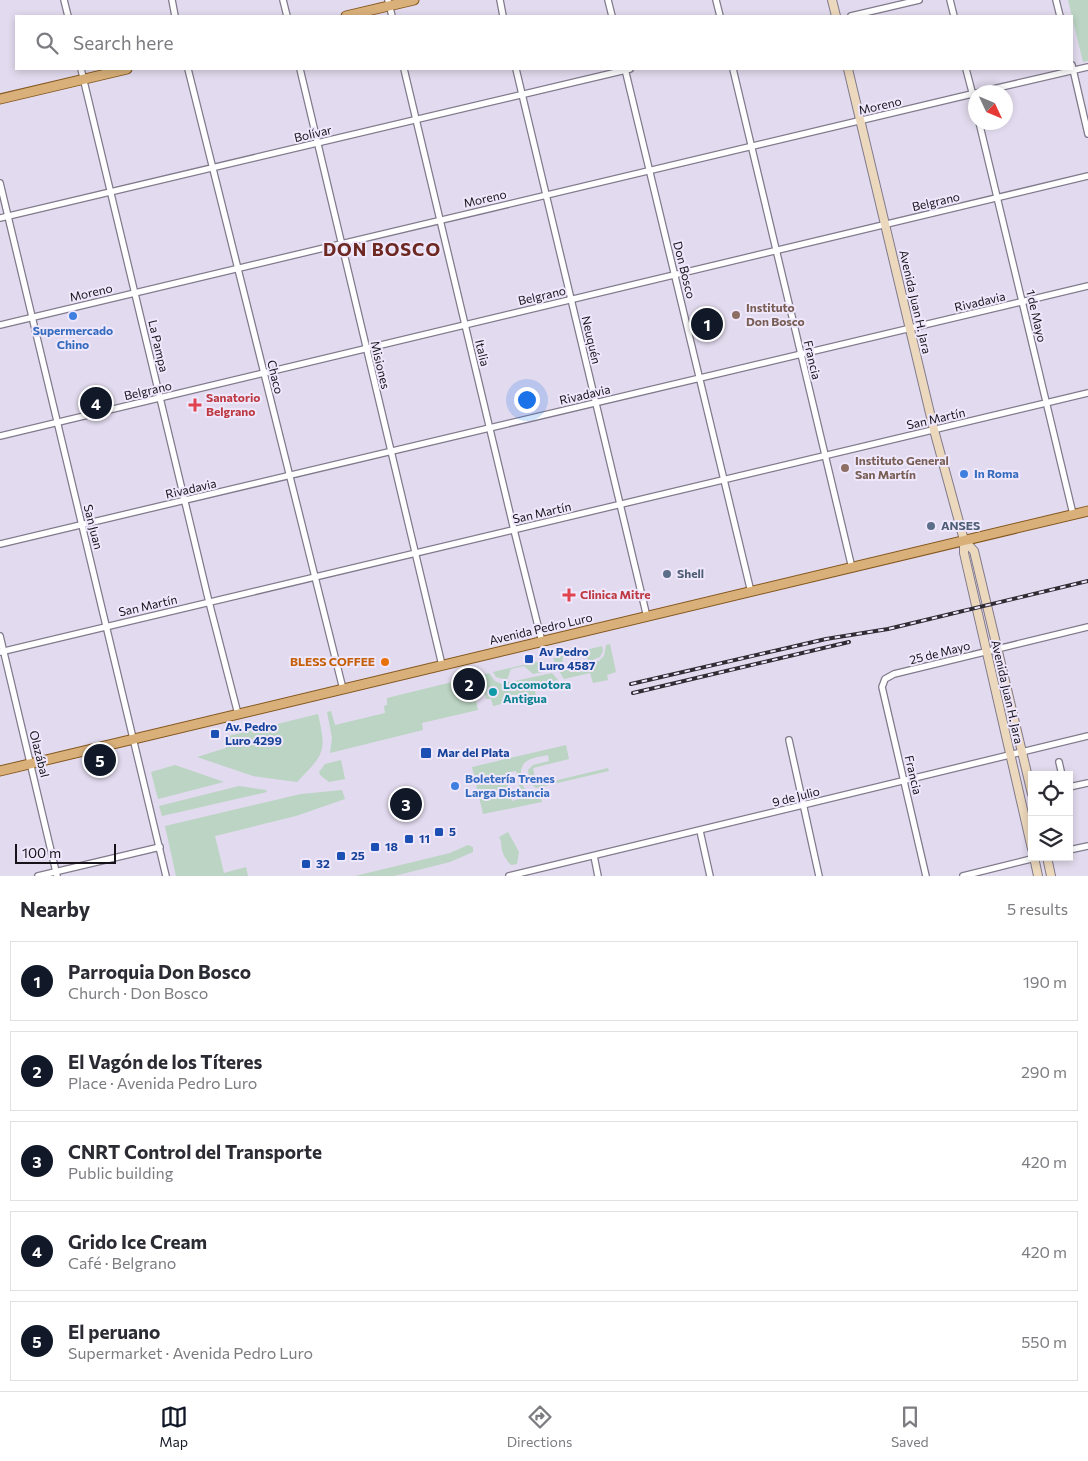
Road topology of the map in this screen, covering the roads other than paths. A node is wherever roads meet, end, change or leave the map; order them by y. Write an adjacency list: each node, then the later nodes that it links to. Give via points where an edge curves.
1 (64, 0): 13 (street)
2 (172, 0): 14 (street)
3 (283, 0): 15 (street)
4 (414, 0): 12 (main road)
5 (500, 0): 18 (street)
6 (608, 0): 19 (street)
7 (716, 0): 20 (street)
8 (832, 0): 21 (main road)
9 (919, 0): 22 (street)
10 (950, 0): 23 (street)
11 (1056, 0): 24 (street)
12 (388, 3): 16 (main road); 17 (street)
13 (68, 15)
14 (176, 15)
15 (287, 15)
16 (349, 15)
17 (392, 15)
18 (504, 15)
19 (612, 15)
20 (720, 15)
21 (836, 15)
22 (855, 15)
23 (954, 15)
24 (1060, 15)
25 (1088, 67): 26 (street)
26 (1073, 68)
27 (81, 70): 40 (street, La Pampa)
28 (122, 70): 40 (main road)
29 (188, 70): 52 (street, Chaco)
30 (300, 70): 50 (street, Misiones)
31 (404, 70): 46 (street, Italia)
32 (516, 70): 43 (street, Neuquén)
33 (623, 70): 43 (street, Bolívar)
34 (627, 70): 53 (street, Don Bosco)
35 (733, 70): 51 (street, Francia)
36 (848, 70): 47 (main road, Avenida Juan H. Jara)
37 (966, 70): 41 (street)
38 (1064, 70): 42 (street)
39 (1072, 70): 49 (street)
40 (84, 79): 45 (main road); 56 (street, La Pampa)
41 (971, 85)
42 (1007, 85)
43 (522, 94): 46 (street, Bolívar); 57 (street, Neuquén)
44 (968, 95): 47 (street, Moreno)
45 (0, 99)
46 (416, 120): 50 (street, Bolívar); 61 (street, Italia)
47 (860, 121): 51 (street, Moreno); 62 (main road, Avenida Juan H. Jara)
48 (981, 130): 58 (street, 1 de Mayo)
49 (1088, 134)
50 (317, 143): 52 (street, Bolívar); 63 (street, Misiones)
51 (751, 147): 53 (street, Moreno); 64 (street, Francia)
52 (213, 168): 56 (street, Bolívar); 65 (street, Chaco)
53 (650, 171): 57 (street, Moreno); 66 (street, Don Bosco)
54 (1088, 176): 58 (street, Belgrano)
55 (0, 183): 59 (street, San Juan)
56 (111, 192): 59 (street, Bolívar); 68 (street, La Pampa)
57 (546, 195): 61 (street, Moreno); 69 (street, Neuquén)
58 (997, 197): 62 (street, Belgrano); 70 (street, 1 de Mayo)
59 (8, 216): 60 (street, Bolívar); 71 (street, San Juan)
60 (0, 218)
61 (440, 220): 63 (street, Moreno); 73 (street, Italia)
62 (885, 224): 64 (street, Belgrano); 74 (main road, Avenida Juan H. Jara)
63 (341, 244): 65 (street, Moreno); 75 (street, Misiones)
64 (776, 250): 66 (street, Belgrano); 76 (street, Francia)
65 (238, 269): 68 (street, Moreno); 77 (street, Chaco)
66 (675, 275): 69 (street, Belgrano); 78 (street, Don Bosco)
67 (1088, 286): 70 (street, Rivadavia)
68 (136, 293): 71 (street, Moreno); 80 (street, La Pampa)
69 (571, 300): 73 (street, Belgrano); 81 (street, Neuquén)
70 (1022, 302): 74 (street, Rivadavia); 82 (street, 1 de Mayo)
71 (32, 317): 72 (street, Moreno); 83 (street, San Juan)
72 (0, 325)
73 (465, 325): 75 (street, Belgrano); 84 (street, Italia)
74 (910, 328): 76 (street, Rivadavia); 85 (main road, Avenida Juan H. Jara)
75 (366, 349): 77 (street, Belgrano); 87 (street, Misiones)
76 (801, 354): 78 (street, Rivadavia); 88 (street, Francia)
77 (264, 373): 80 (street, Belgrano); 89 (street, Chaco)
78 (700, 378): 81 (street, Rivadavia); 90 (street, Don Bosco)
79 (1088, 393): 82 (street, San Martín)
80 (160, 398): 83 (street, Belgrano); 91 (street, La Pampa)
81 (596, 402): 84 (street, Rivadavia); 92 (street, Neuquén)
82 (1046, 403): 85 (street, San Martín); 94 (street, 1 de Mayo)
83 (58, 423): 86 (street, Belgrano); 95 (street, San Juan)
84 (490, 428): 87 (street, Rivadavia); 96 (street, Italia)
85 (934, 430): 88 (street, San Martín); 97 (main road, Avenida Juan H. Jara)
86 (0, 436)
87 (391, 451): 89 (street, Rivadavia); 99 (street, Misiones)
88 (825, 456): 90 (street, San Martín); 100 (street, Francia)
89 (289, 475): 91 (street, Rivadavia); 101 (street, Chaco)
90 (724, 480): 92 (street, San Martín); 102 (street, Don Bosco)
91 (185, 501): 95 (street, Rivadavia); 103 (street, La Pampa)
92 (620, 504): 96 (street, San Martín); 104 (street, Neuquén)
93 (1088, 510): 94 (main road, Avenida Pedro Luro)
94 (1073, 514): 97 (main road, Avenida Pedro Luro)
95 (82, 525): 98 (street, Rivadavia); 105 (street, San Juan)
96 (514, 530): 99 (street, San Martín); 108 (street, Italia)
97 (964, 540): 100 (main road, Avenida Pedro Luro); 109 (main road, Avenida Juan H. Jara, via 974,551); 111 (main road, Avenida Juan H. Jara, via 964,553)
98 (0, 544)
99 (415, 553): 101 (street, San Martín); 112 (street, Misiones)
100 (852, 568): 102 (main road, Avenida Pedro Luro)
101 (315, 577): 103 (street, San Martín); 114 (street, Chaco)
102 (751, 592): 104 (main road, Avenida Pedro Luro)
103 (209, 602): 105 (street, San Martín); 115 (street, La Pampa)
104 (647, 616): 108 (main road, Avenida Pedro Luro)
105 (107, 626): 110 (street, San Martín); 117 (street, San Juan)
106 (1088, 627): 109 (street, 25 de Mayo)
107 (0, 636): 110 (street, Olazábal)
108 (542, 642): 112 (main road, Avenida Pedro Luro)
109 (997, 649): 111 (street, 25 de Mayo); 119 (main road, Avenida Juan H. Jara)
110 (2, 651): 122 (street, Olazábal)
111 (986, 652): 113 (street, 25 de Mayo, via 894,674); 120 (main road, Avenida Juan H. Jara)
112 (442, 665): 114 (main road, Avenida Pedro Luro)
113 (885, 679): 126 (street, Francia, via 882,687)
114 (343, 689): 115 (main road, Avenida Pedro Luro)
115 (238, 714): 117 (main road, Avenida Pedro Luro)
116 (1088, 736): 119 (street, 9 de Julio)
117 (134, 739): 122 (main road, Avenida Pedro Luro); 133 (street, San Juan)
118 (789, 740): 129 (street)
119 (1022, 752): 120 (street, 9 de Julio); 125 (main road, Avenida Juan H. Jara)
120 (1010, 755): 126 (street, 9 de Julio); 131 (main road, Avenida Juan H. Jara)
121 (1058, 762): 124 (street)
122 (31, 763): 123 (main road, Avenida Pedro Luro); 139 (street, Olazábal)
123 (0, 771)
124 (1061, 771)
125 (1028, 777)
126 (904, 781): 129 (street, 9 de Julio); 146 (street, Francia)
127 (1088, 783): 128 (street)
128 (1073, 787)
129 (804, 806): 130 (street, 9 de Julio); 145 (street)
130 (700, 830): 135 (street, 9 de Julio); 144 (street)
131 (1028, 832)
132 (1088, 846): 134 (street)
133 (160, 847): 139 (street); 141 (street, San Juan)
134 (1073, 849)
135 (594, 856): 142 (street, 9 de Julio); 143 (street)
136 (1028, 860): 147 (street)
137 (1036, 861): 148 (main road)
138 (1048, 861): 149 (main road)
139 (56, 874): 140 (street)
140 (38, 876)
141 (166, 876)
142 (509, 876)
143 (598, 876)
144 (710, 876)
145 (819, 876)
146 (926, 876)
147 (963, 876)
148 (1038, 876)
149 (1051, 876)

